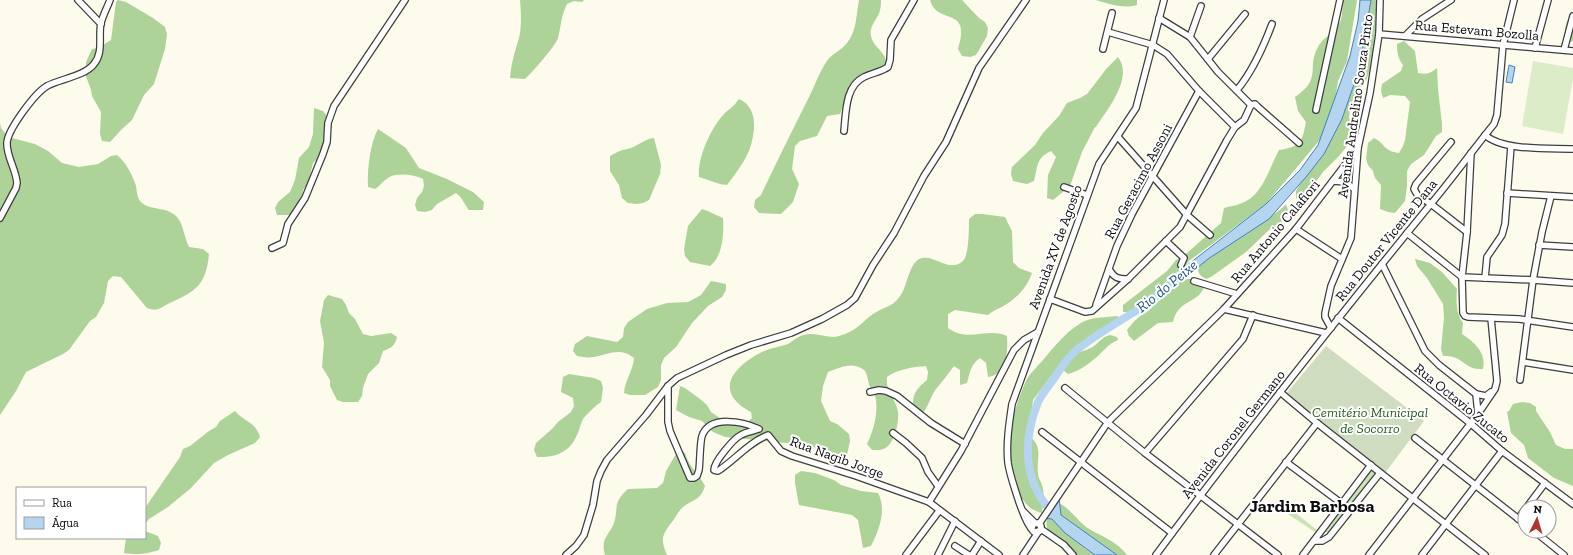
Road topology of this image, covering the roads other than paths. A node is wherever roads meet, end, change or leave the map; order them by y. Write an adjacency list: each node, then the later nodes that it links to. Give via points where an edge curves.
1 (78, 0): 17 (street)
2 (110, 0): 17 (street)
3 (405, 0): 64 (street, via 334,106 328,123 324,154 305,198 288,224 283,242)
4 (914, 0): 35 (street, via 891,40 888,68 864,77 850,92)
5 (1026, 0): 90 (street, via 982,63 946,142 855,298 837,312 791,333 726,355 677,378)
6 (1164, 0): 16 (street, Avenida XV de Agosto)
7 (1340, 0): 33 (street)
8 (1380, 0): 20 (street, Avenida Andrelino Souza Pinto)
9 (1451, 0): 22 (street, via 1422,18)
10 (1514, 0): 24 (street, Rua Doutor Vicente Dana)
11 (1548, 0): 25 (street)
12 (1201, 6): 21 (street)
13 (1112, 13): 19 (street)
14 (1245, 14): 29 (street)
15 (1573, 16): 27 (street)
16 (1159, 18): 21 (street); 23 (street, Avenida XV de Agosto)
17 (101, 24): 56 (street, via 99,55 94,64 87,70 42,90 9,134 8,150 17,183)
18 (1272, 24): 30 (street, via 1256,61)
19 (1108, 32): 23 (street); 26 (street)
20 (1379, 34): 22 (street, Rua Estevam Bozolla); 41 (street, Avenida Andrelino Souza Pinto)
21 (1190, 36): 29 (street)
22 (1405, 36): 24 (street, Rua Estevam Bozolla)
23 (1153, 45): 31 (street, via 1167,54); 37 (street, Avenida XV de Agosto, via 1136,108)
24 (1503, 45): 25 (street, Rua Estevam Bozolla); 36 (street, Rua Doutor Vicente Dana, via 1497,115 1494,124)
25 (1535, 48): 27 (street, Rua Estevam Bozolla)
26 (1103, 49)
27 (1564, 50): 28 (street, Rua Estevam Bozolla)
28 (1573, 51)
29 (1208, 59): 30 (street)
30 (1237, 90): 32 (street)
31 (1200, 91): 34 (street); 46 (street, Rua Geracimo Assoni)
32 (1251, 105): 34 (street, via 1244,120); 39 (street, via 1255,104)
33 (1316, 110)
34 (1235, 127): 55 (street)
35 (844, 131)
36 (1485, 135): 40 (street, via 1494,141); 43 (street, Rua Doutor Vicente Dana)
37 (1118, 137): 46 (street); 51 (street, Avenida XV de Agosto, via 1099,164)
38 (1451, 142): 54 (street, via 1414,187 1418,196)
39 (1299, 143)
40 (1511, 146): 42 (street); 50 (street)
41 (1358, 148): 47 (street, Rua Antonio Calafiori); 49 (street, Avenida Andrelino Souza Pinto)
42 (1573, 149)
43 (1471, 153): 44 (street, Rua Doutor Vicente Dana); 45 (street)
44 (1459, 167): 45 (street); 54 (street, Rua Doutor Vicente Dana)
45 (1469, 172): 58 (street)
46 (1153, 177): 55 (street); 68 (street, Rua Geracimo Assoni, via 1117,246)
47 (1333, 181): 49 (street, via 1346,182); 57 (street, Rua Antonio Calafiori)
48 (1064, 187): 51 (street)
49 (1354, 189): 65 (street, Avenida Andrelino Souza Pinto, via 1351,238)
50 (1507, 193): 52 (street); 70 (street, via 1505,224 1502,234 1487,257)
51 (1087, 195): 76 (street, Avenida XV de Agosto)
52 (1551, 196): 53 (street); 62 (street)
53 (1573, 197)
54 (1431, 204): 58 (street); 59 (street, Rua Doutor Vicente Dana)
55 (1187, 215): 60 (street); 61 (street, via 1180,227)
56 (0, 218)
57 (1296, 229): 65 (street); 75 (street, Rua Antonio Calafiori)
58 (1467, 232): 69 (street)
59 (1407, 233): 66 (street, Rua Doutor Vicente Dana); 69 (street)
60 (1210, 235)
61 (1166, 241): 67 (street, via 1184,258); 71 (street)
62 (1539, 245): 63 (street); 73 (street)
63 (1573, 247)
64 (272, 248)
65 (1342, 259): 84 (street, Avenida Andrelino Souza Pinto, via 1331,286 1325,313)
66 (1382, 264): 80 (street, Rua Doutor Vicente Dana); 95 (street, via 1425,351)
67 (1181, 265)
68 (1110, 269): 71 (street, via 1116,278); 77 (street, Rua Geracimo Assoni)
69 (1462, 278): 70 (street); 81 (street, via 1462,310 1465,316)
70 (1485, 278): 73 (street)
71 (1128, 279): 77 (street)
72 (1194, 280): 75 (street)
73 (1533, 280): 74 (street); 82 (street)
74 (1573, 283)
75 (1237, 294): 78 (street, Rua Antonio Calafiori)
76 (1050, 299): 77 (street, via 1085,312); 85 (street, Avenida XV de Agosto)
77 (1096, 307)
78 (1224, 309): 79 (street); 97 (street, Rua Antonio Calafiori)
79 (1253, 315): 86 (street); 107 (street, via 1243,339)
80 (1338, 318): 84 (street, Rua Doutor Vicente Dana); 99 (street, Rua Octavio Zucato)
81 (1491, 318): 82 (street); 92 (street, via 1497,374)
82 (1528, 320): 83 (street); 87 (street)
83 (1573, 327)
84 (1331, 328): 86 (street, Avenida Coronel Germano)
85 (1038, 332): 105 (street, via 1014,350); 123 (street, Avenida XV de Agosto, via 1012,404 1009,428 1008,464)
86 (1326, 334): 94 (street, Avenida Coronel Germano)
87 (1523, 362): 88 (street); 89 (street)
88 (1573, 370)
89 (1520, 380)
90 (668, 386): 100 (street, via 670,431 690,478 697,476 699,470 702,436 714,424 720,421); 137 (street, via 607,460 599,476 584,536)
91 (1065, 388): 97 (street)
92 (1494, 389): 95 (street, via 1486,396); 96 (street)
93 (870, 392): 105 (street, via 886,391 897,396 931,423)
94 (1280, 392): 98 (street); 116 (street, Avenida Coronel Germano)
95 (1476, 394): 96 (street)
96 (1478, 414): 99 (street)
97 (1108, 422): 107 (street); 109 (street, Rua Antonio Calafiori)
98 (1317, 423): 110 (street); 111 (street)
99 (1470, 423): 106 (street, Rua Octavio Zucato); 108 (street)
100 (759, 429): 103 (street, Rua Nagib Jorge); 103 (street, via 738,437 714,470 718,471 754,442)
101 (1042, 432): 109 (street)
102 (893, 433): 114 (street, via 922,458)
103 (768, 435): 119 (street, Rua Nagib Jorge, via 781,451 792,456)
104 (1415, 438): 108 (street)
105 (965, 444): 114 (street)
106 (1502, 451): 113 (street, Rua Octavio Zucato); 115 (street)
107 (1145, 453): 116 (street)
108 (1443, 460): 115 (street); 117 (street)
109 (1080, 462): 128 (street, Rua Antonio Calafiori); 130 (street)
110 (1286, 462): 120 (street); 126 (street)
111 (1371, 466): 112 (street); 120 (street)
112 (1380, 473): 117 (street); 131 (street, via 1329,538 1322,541)
113 (1545, 483): 118 (street); 121 (street, Rua Octavio Zucato)
114 (938, 486): 119 (street)
115 (1476, 486): 124 (street); 127 (street)
116 (1200, 495): 126 (street); 130 (street, Avenida Coronel Germano)
117 (1414, 498): 127 (street); 148 (street)
118 (1533, 499)
119 (929, 502): 122 (street)
120 (1341, 503): 131 (street)
121 (1573, 504)
122 (939, 511): 125 (street); 138 (street)
123 (1022, 511): 128 (street, Avenida XV de Agosto); 129 (street, Avenida XV de Agosto)
124 (1517, 518)
125 (955, 521): 133 (street); 136 (street)
126 (1238, 524): 145 (street); 146 (street)
127 (1446, 524): 149 (street); 150 (street)
128 (1038, 527): 129 (street, via 1034,532); 135 (street, Rua Antonio Calafiori); 143 (street, via 1064,545)
129 (1032, 529): 135 (street)
130 (1172, 533): 144 (street, Avenida Coronel Germano)
131 (1315, 539): 147 (street)
132 (1544, 539): 151 (street)
133 (981, 541): 140 (street); 141 (street)
134 (955, 546): 140 (street)
135 (1027, 548): 142 (street)
136 (939, 553): 139 (street)
137 (566, 555)
138 (906, 555)
139 (946, 555)
140 (970, 555)
141 (999, 555)
142 (1023, 555)
143 (1073, 555)
144 (1156, 555)
145 (1214, 555)
146 (1278, 555)
147 (1303, 555)
148 (1369, 555)
149 (1422, 555)
150 (1485, 555)
151 (1564, 555)

